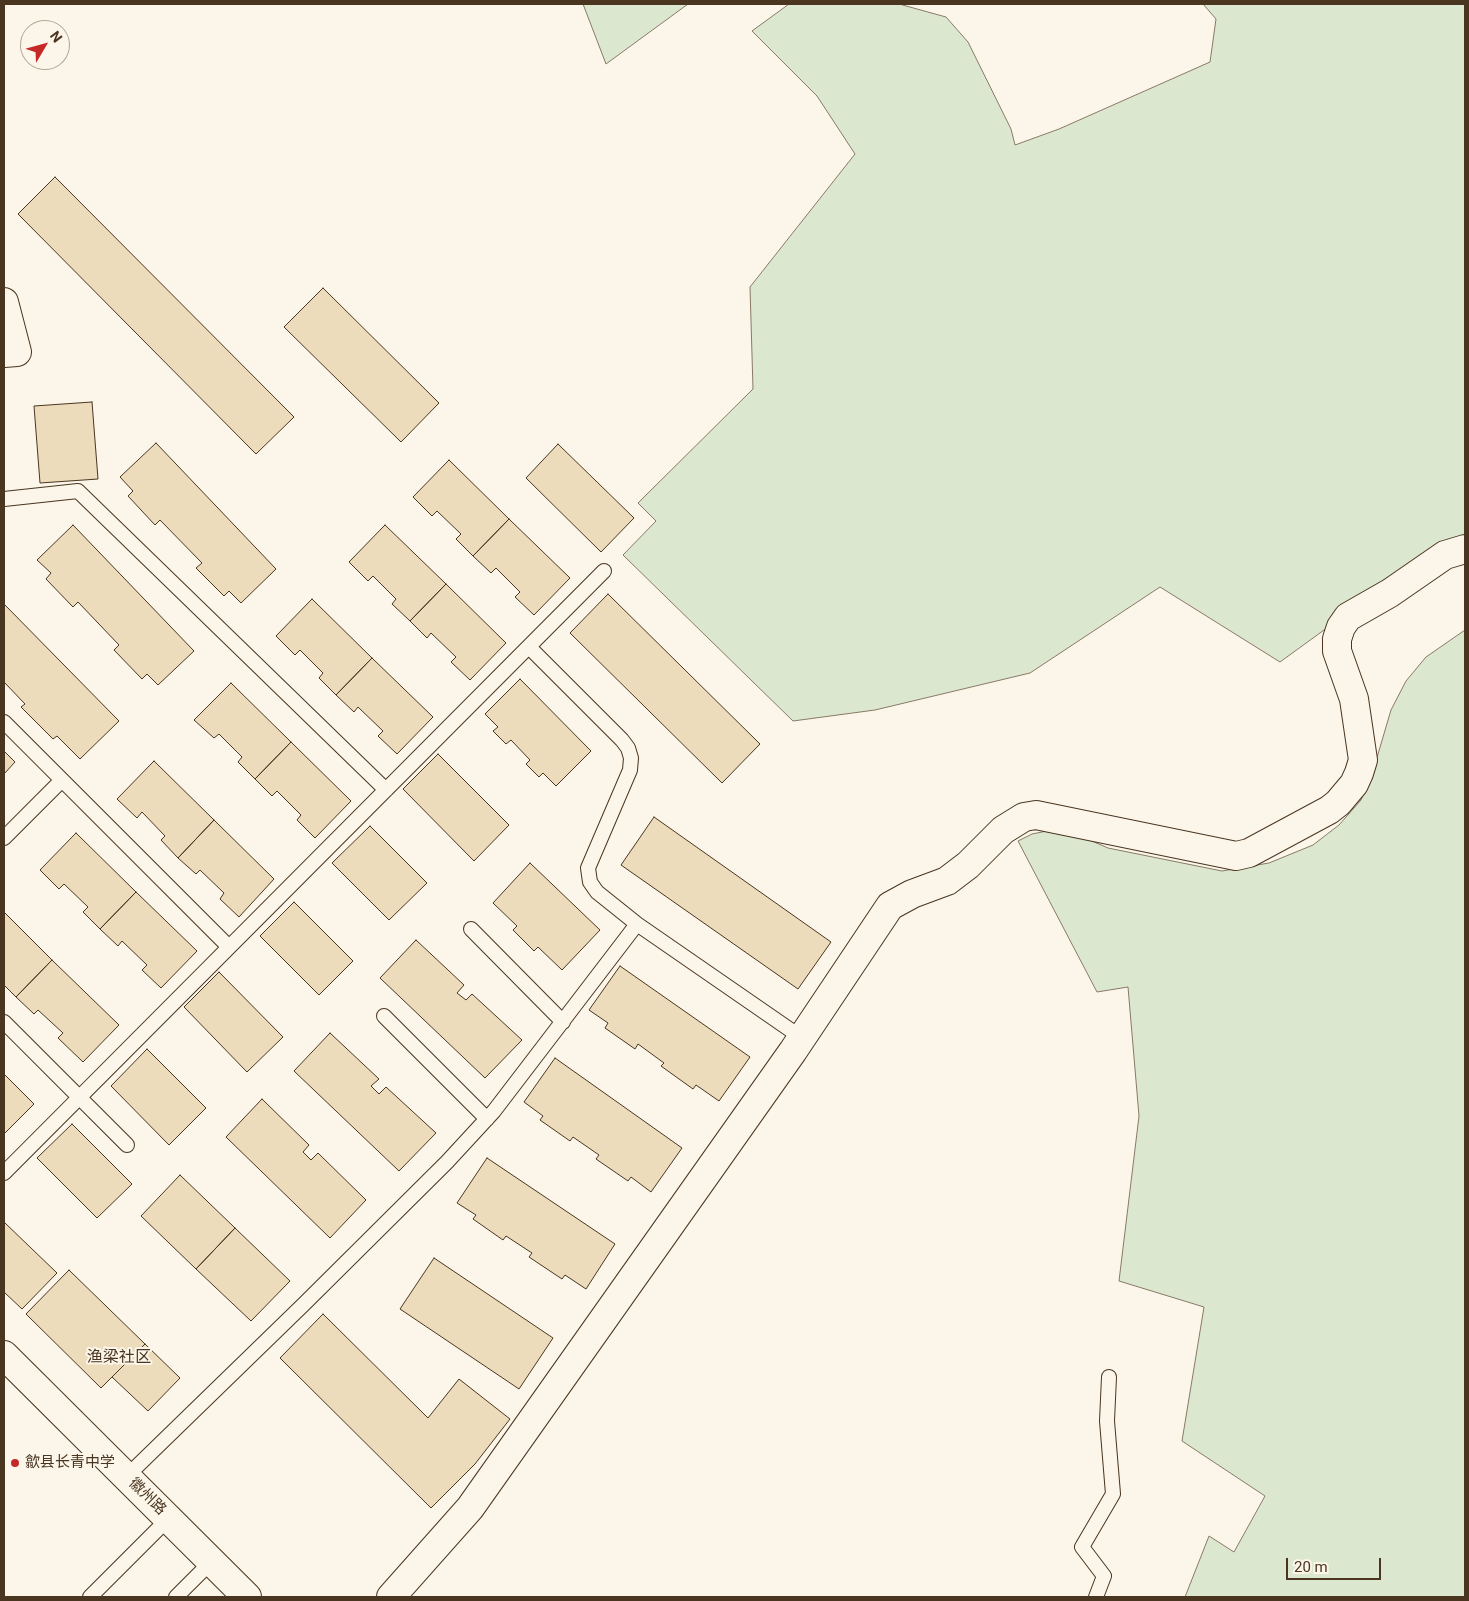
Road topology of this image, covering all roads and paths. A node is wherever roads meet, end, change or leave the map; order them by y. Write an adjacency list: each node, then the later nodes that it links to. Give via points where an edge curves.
1 (4, 302): 2 (street, via 16,352)
2 (4, 353)
3 (4, 499): 9 (lane, via 78,491)
4 (1465, 549): 17 (street, via 1445,555 1348,617 1341,627 1337,652 1354,699 1363,760 1354,784 1338,803 1249,853 1236,856 1036,815 1024,817 1003,830 968,865 947,880 890,906)
5 (604, 572): 6 (lane)
6 (529, 647): 9 (lane); 11 (lane, via 628,748 630,770 588,868 590,882 597,892)
7 (4, 722): 8 (lane)
8 (62, 780): 10 (lane); 13 (lane)
9 (386, 790): 13 (lane)
10 (4, 838)
11 (637, 924): 16 (lane); 17 (lane)
12 (471, 929): 16 (lane)
13 (229, 947): 18 (lane)
14 (384, 1016): 19 (lane)
15 (4, 1022): 18 (lane)
16 (563, 1022): 19 (lane)
17 (802, 1038): 30 (street, via 470,1508)
18 (79, 1098): 20 (lane); 21 (lane)
19 (487, 1119): 24 (lane, via 304,1305)
20 (127, 1145)
21 (4, 1174)
22 (4, 1355): 24 (street, 徽州路)
23 (1109, 1377): 31 (lane, via 1107,1421 1113,1494 1082,1547 1104,1576)
24 (127, 1476): 25 (street, 徽州路)
25 (170, 1518): 26 (street, 徽州路); 27 (lane)
26 (212, 1561): 28 (lane); 29 (street, 徽州路)
27 (90, 1597)
28 (176, 1597)
29 (248, 1597)
30 (391, 1597)
31 (1096, 1597)

